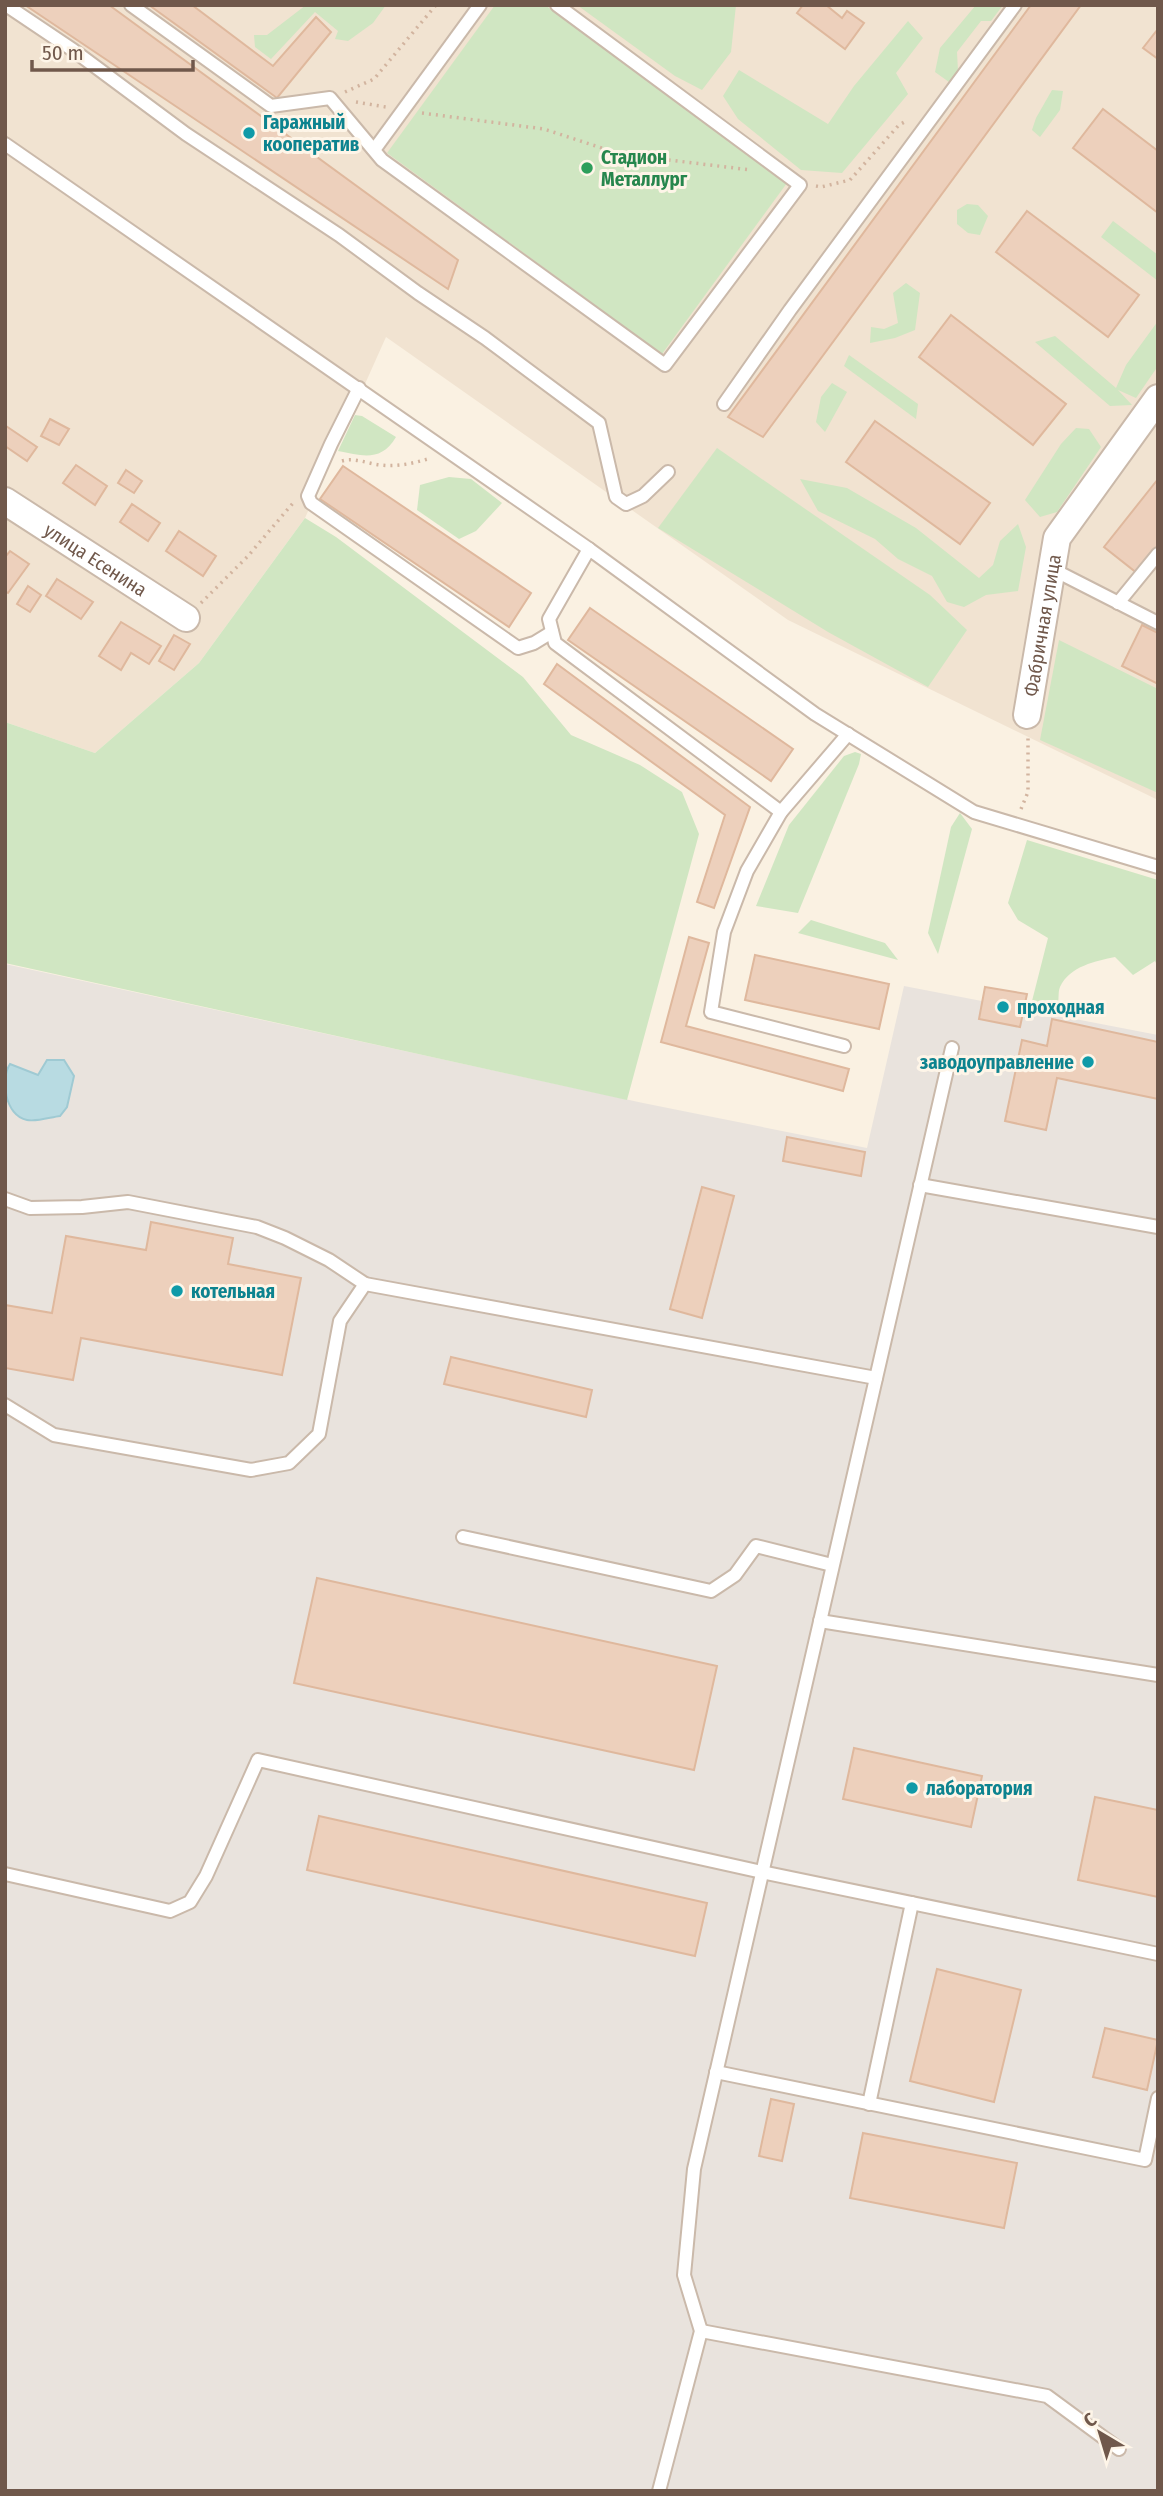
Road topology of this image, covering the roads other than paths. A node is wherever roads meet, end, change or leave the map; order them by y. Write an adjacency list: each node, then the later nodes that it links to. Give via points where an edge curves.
1 (6, 5): 11 (lane, via 186,134 339,234 599,423 616,497 626,504 643,496)
2 (131, 5): 7 (lane, via 271,106 330,98)
3 (480, 5): 7 (lane)
4 (557, 5): 7 (lane, via 800,185 665,365)
5 (1015, 5): 10 (lane)
6 (5, 144): 8 (lane)
7 (374, 150)
8 (359, 388): 13 (lane); 19 (lane, via 308,496 311,503 518,648)
9 (1158, 398): 15 (street, Фабричная улица, via 1057,538)
10 (724, 404)
11 (668, 472)
12 (5, 501): 17 (street, улица Есенина)
13 (589, 549): 19 (lane, via 549,619); 21 (lane)
14 (1158, 554): 16 (lane)
15 (1052, 569): 16 (lane); 20 (street, Фабричная улица)
16 (1118, 603): 18 (lane)
17 (186, 618)
18 (1158, 623)
19 (552, 632): 22 (lane, via 555,643)
20 (1027, 715)
21 (848, 734): 22 (lane); 23 (lane, via 974,812)
22 (782, 812): 24 (lane, via 747,872 724,932 711,1012)
23 (1158, 867)
24 (844, 1046)
25 (952, 1048): 26 (lane)
26 (920, 1185): 28 (lane); 30 (lane)
27 (5, 1199): 29 (lane, via 30,1208 128,1202 257,1227 329,1260)
28 (1158, 1227)
29 (365, 1284): 30 (lane); 31 (lane, via 340,1321 319,1434 289,1463 251,1470 54,1435)
30 (876, 1378): 33 (lane)
31 (5, 1405)
32 (463, 1537): 33 (lane, via 711,1591 736,1576 756,1546)
33 (832, 1565): 34 (lane)
34 (820, 1621): 35 (lane); 36 (lane)
35 (1158, 1675)
36 (762, 1872): 37 (lane, via 258,1760 190,1902 170,1911); 38 (lane); 40 (lane)
37 (5, 1874)
38 (912, 1903): 39 (lane); 42 (lane)
39 (1158, 1954)
40 (716, 2073): 42 (lane); 44 (lane, via 694,2169 684,2275)
41 (1158, 2098): 43 (lane)
42 (869, 2104): 43 (lane)
43 (1152, 2161)
44 (701, 2331): 45 (lane, via 1047,2396); 46 (lane)
45 (1119, 2449)
46 (659, 2491)

